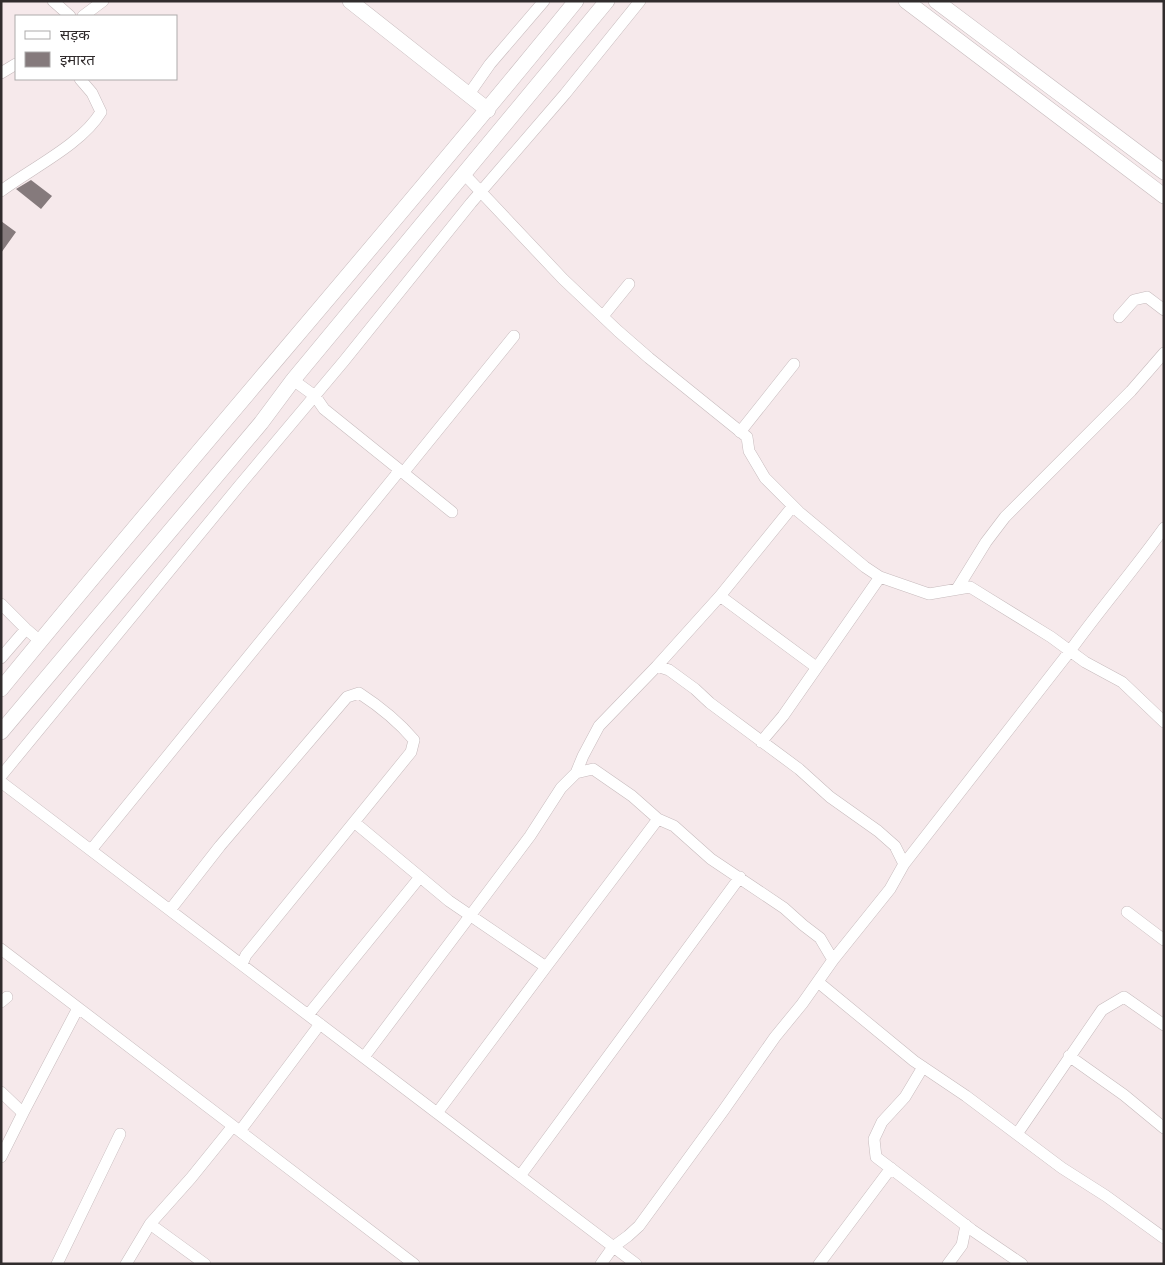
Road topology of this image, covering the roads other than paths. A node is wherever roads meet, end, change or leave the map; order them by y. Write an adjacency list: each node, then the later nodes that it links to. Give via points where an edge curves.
1 (53, 1): 10 (street)
2 (104, 1): 11 (street)
3 (350, 1): 15 (street)
4 (544, 1): 15 (street)
5 (576, 1): 16 (street)
6 (607, 1): 19 (street)
7 (640, 1): 21 (street)
8 (906, 1): 22 (street)
9 (936, 1): 18 (street)
10 (69, 15)
11 (84, 15)
12 (15, 65): 13 (street)
13 (1, 73)
14 (81, 80): 20 (street, via 92,93 101,112 95,122)
15 (469, 94): 16 (street)
16 (488, 110): 17 (street)
17 (446, 159): 19 (street); 42 (street)
18 (1162, 168)
19 (464, 174): 21 (street); 30 (street)
20 (1, 191)
21 (481, 191): 25 (street, via 516,231); 31 (street)
22 (1164, 196)
23 (629, 284): 25 (street)
24 (1164, 310): 26 (street, via 1147,297 1134,300)
25 (603, 316): 32 (street)
26 (1120, 317)
27 (514, 336): 33 (street)
28 (1164, 353): 38 (street, via 1006,517)
29 (794, 364): 32 (street)
30 (293, 380): 31 (street); 49 (street)
31 (315, 396): 33 (street, via 324,409); 52 (street)
32 (740, 432): 34 (street, via 747,437 749,451 760,472)
33 (402, 471): 35 (street); 56 (street)
34 (793, 506): 37 (street, via 850,556); 39 (street)
35 (452, 512)
36 (1164, 528): 43 (street)
37 (880, 577): 38 (street, via 929,594); 46 (street)
38 (957, 588): 43 (street, via 970,587)
39 (720, 596): 45 (street); 46 (street)
40 (1, 604): 41 (street)
41 (26, 629): 42 (street); 44 (street)
42 (40, 641): 47 (street)
43 (1070, 651): 48 (street, via 1122,682); 57 (street)
44 (1, 658)
45 (657, 666): 50 (street, via 669,670); 51 (street, via 599,726)
46 (816, 667): 50 (street)
47 (1, 689)
48 (1164, 722)
49 (1, 732)
50 (761, 742): 57 (street, via 878,831 895,846)
51 (576, 773): 54 (street, via 593,769); 62 (street, via 561,788 530,836)
52 (1, 776)
53 (1, 782): 56 (street)
54 (658, 819): 59 (street, via 674,826 711,859); 67 (street)
55 (354, 822): 58 (street); 60 (street, via 411,752 414,740 377,705 359,693 347,697 337,708); 66 (street)
56 (91, 850): 60 (street)
57 (904, 864): 65 (street, via 890,888)
58 (420, 877): 62 (street); 70 (street)
59 (740, 877): 65 (street, via 820,938); 85 (street)
60 (170, 910): 66 (street)
61 (1127, 912): 63 (street)
62 (470, 914): 67 (street); 74 (street)
63 (1164, 940)
64 (1, 949): 69 (street)
65 (833, 960): 68 (street)
66 (242, 964): 70 (street)
67 (546, 967): 78 (street)
68 (818, 982): 75 (street); 89 (street, via 639,1226)
69 (78, 1008): 77 (street); 79 (street)
70 (308, 1014): 71 (street)
71 (320, 1024): 74 (street); 79 (street)
72 (1164, 1025): 73 (street, via 1124,998 1102,1010)
73 (1069, 1056): 80 (street); 82 (street)
74 (364, 1057): 78 (street)
75 (924, 1067): 82 (street); 84 (street, via 905,1097 882,1122 874,1139 876,1156)
76 (1, 1092): 77 (street)
77 (23, 1113): 83 (street)
78 (437, 1113): 85 (street)
79 (236, 1128): 86 (street); 93 (street)
80 (1164, 1128)
81 (120, 1134): 90 (street)
82 (1016, 1134): 88 (street)
83 (1, 1157)
84 (891, 1168): 87 (street); 96 (street)
85 (520, 1176): 89 (street)
86 (150, 1224): 91 (street); 92 (street)
87 (966, 1225): 97 (street, via 962,1245); 98 (street)
88 (1164, 1238)
89 (613, 1247): 94 (street); 95 (street)
90 (57, 1264)
91 (126, 1264)
92 (205, 1264)
93 (414, 1264)
94 (601, 1264)
95 (636, 1264)
96 (819, 1264)
97 (948, 1264)
98 (1022, 1264)

